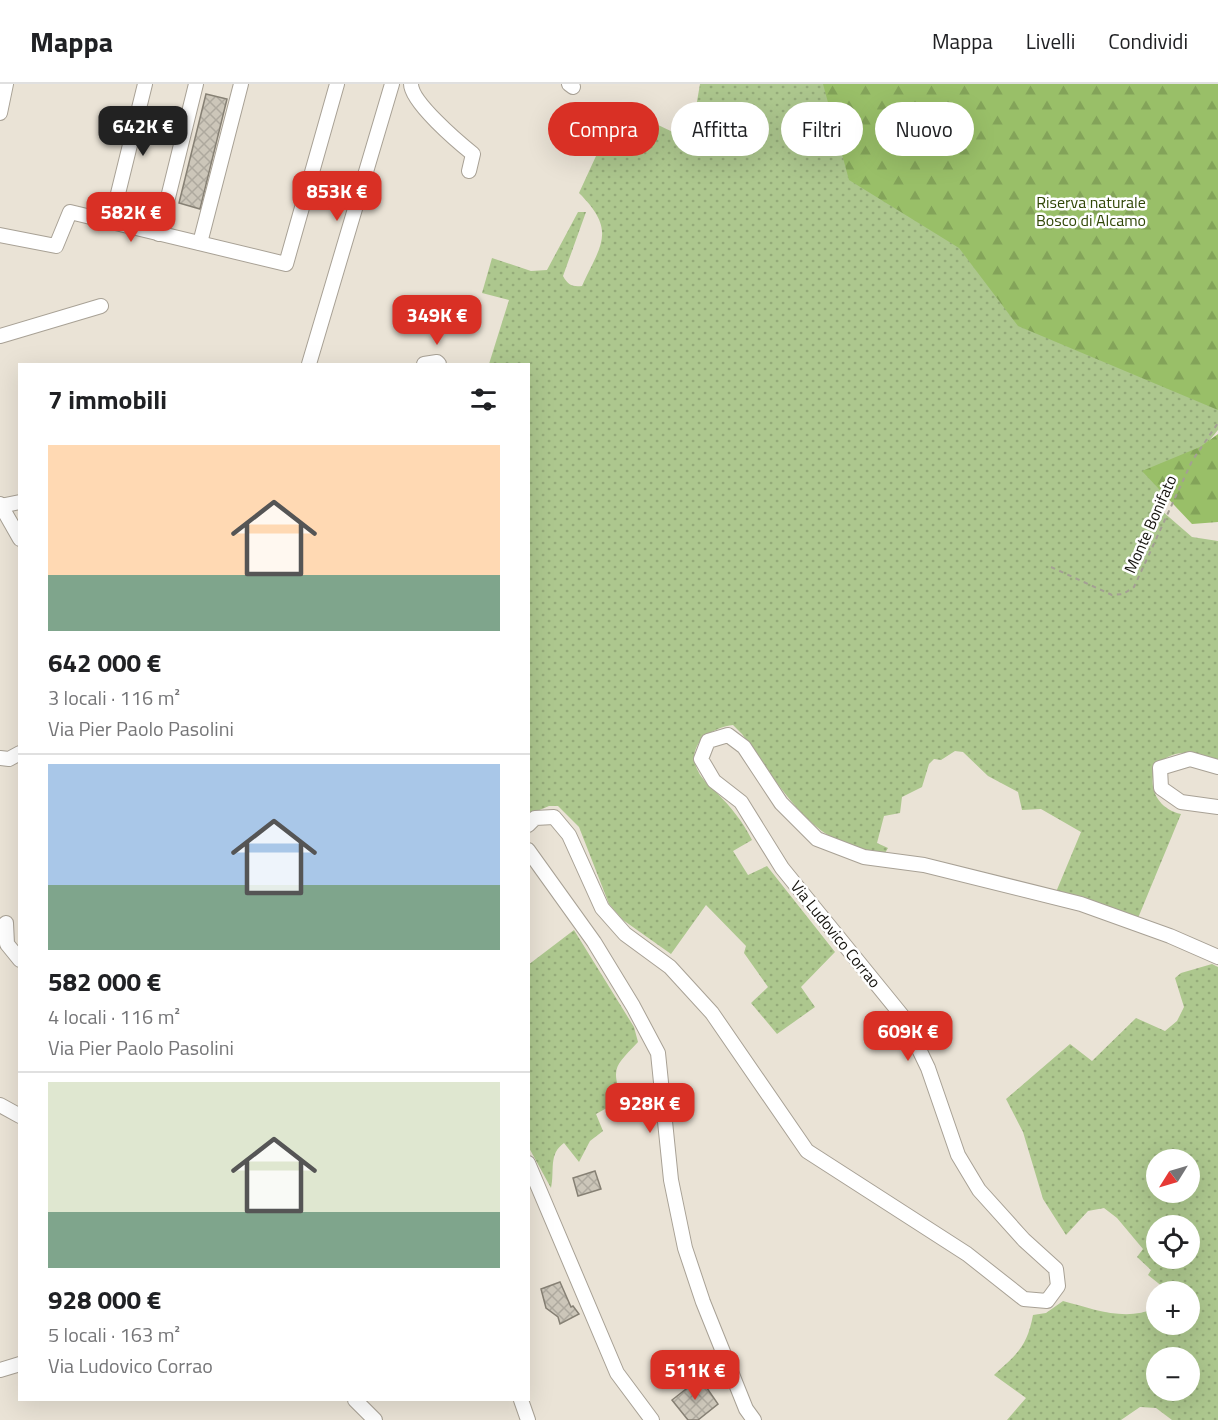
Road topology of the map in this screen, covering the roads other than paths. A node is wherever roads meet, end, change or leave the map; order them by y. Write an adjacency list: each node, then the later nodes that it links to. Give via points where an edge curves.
1 (6, 84): 8 (street)
2 (145, 84): 10 (street)
3 (196, 84): 11 (street)
4 (241, 84): 13 (street)
5 (337, 84): 13 (street, via 286,264)
6 (392, 84): 16 (street)
7 (411, 84): 9 (street, via 432,116 473,154)
8 (0, 113)
9 (469, 171)
10 (111, 222): 11 (street); 12 (street, via 70,212 56,246)
11 (159, 234): 13 (street)
12 (0, 235)
13 (200, 243)
14 (101, 306): 15 (street)
15 (0, 336)
16 (309, 363)
17 (18, 502): 18 (street)
18 (1, 505): 19 (street)
19 (18, 535)
20 (18, 754): 21 (street)
21 (0, 758)
22 (1218, 767): 23 (street, via 1190,759 1160,768 1161,788 1181,802)
23 (1218, 807)
24 (530, 823): 27 (street, Via Ludovico Corrao, via 535,818 554,817 569,835 602,908 625,934 670,966 712,1013 807,1151 968,1254 1024,1299 1047,1300 1058,1286 1056,1269 979,1190 958,1155 928,1068 904,1018 782,868 741,802 714,781 701,759 708,741 728,735 744,747 781,803 818,839 864,856 924,865 1081,904)
25 (530, 853): 39 (street, via 594,942 658,1053 671,1180 685,1248 703,1302)
26 (9, 921): 28 (street, via 7,944)
27 (1218, 957)
28 (18, 958)
29 (0, 1105): 30 (street)
30 (18, 1115)
31 (530, 1168): 38 (street, via 617,1372)
32 (18, 1365): 33 (street)
33 (0, 1370)
34 (356, 1401): 36 (street)
35 (521, 1401): 37 (street)
36 (375, 1420)
37 (528, 1420)
38 (652, 1420)
39 (754, 1420)

